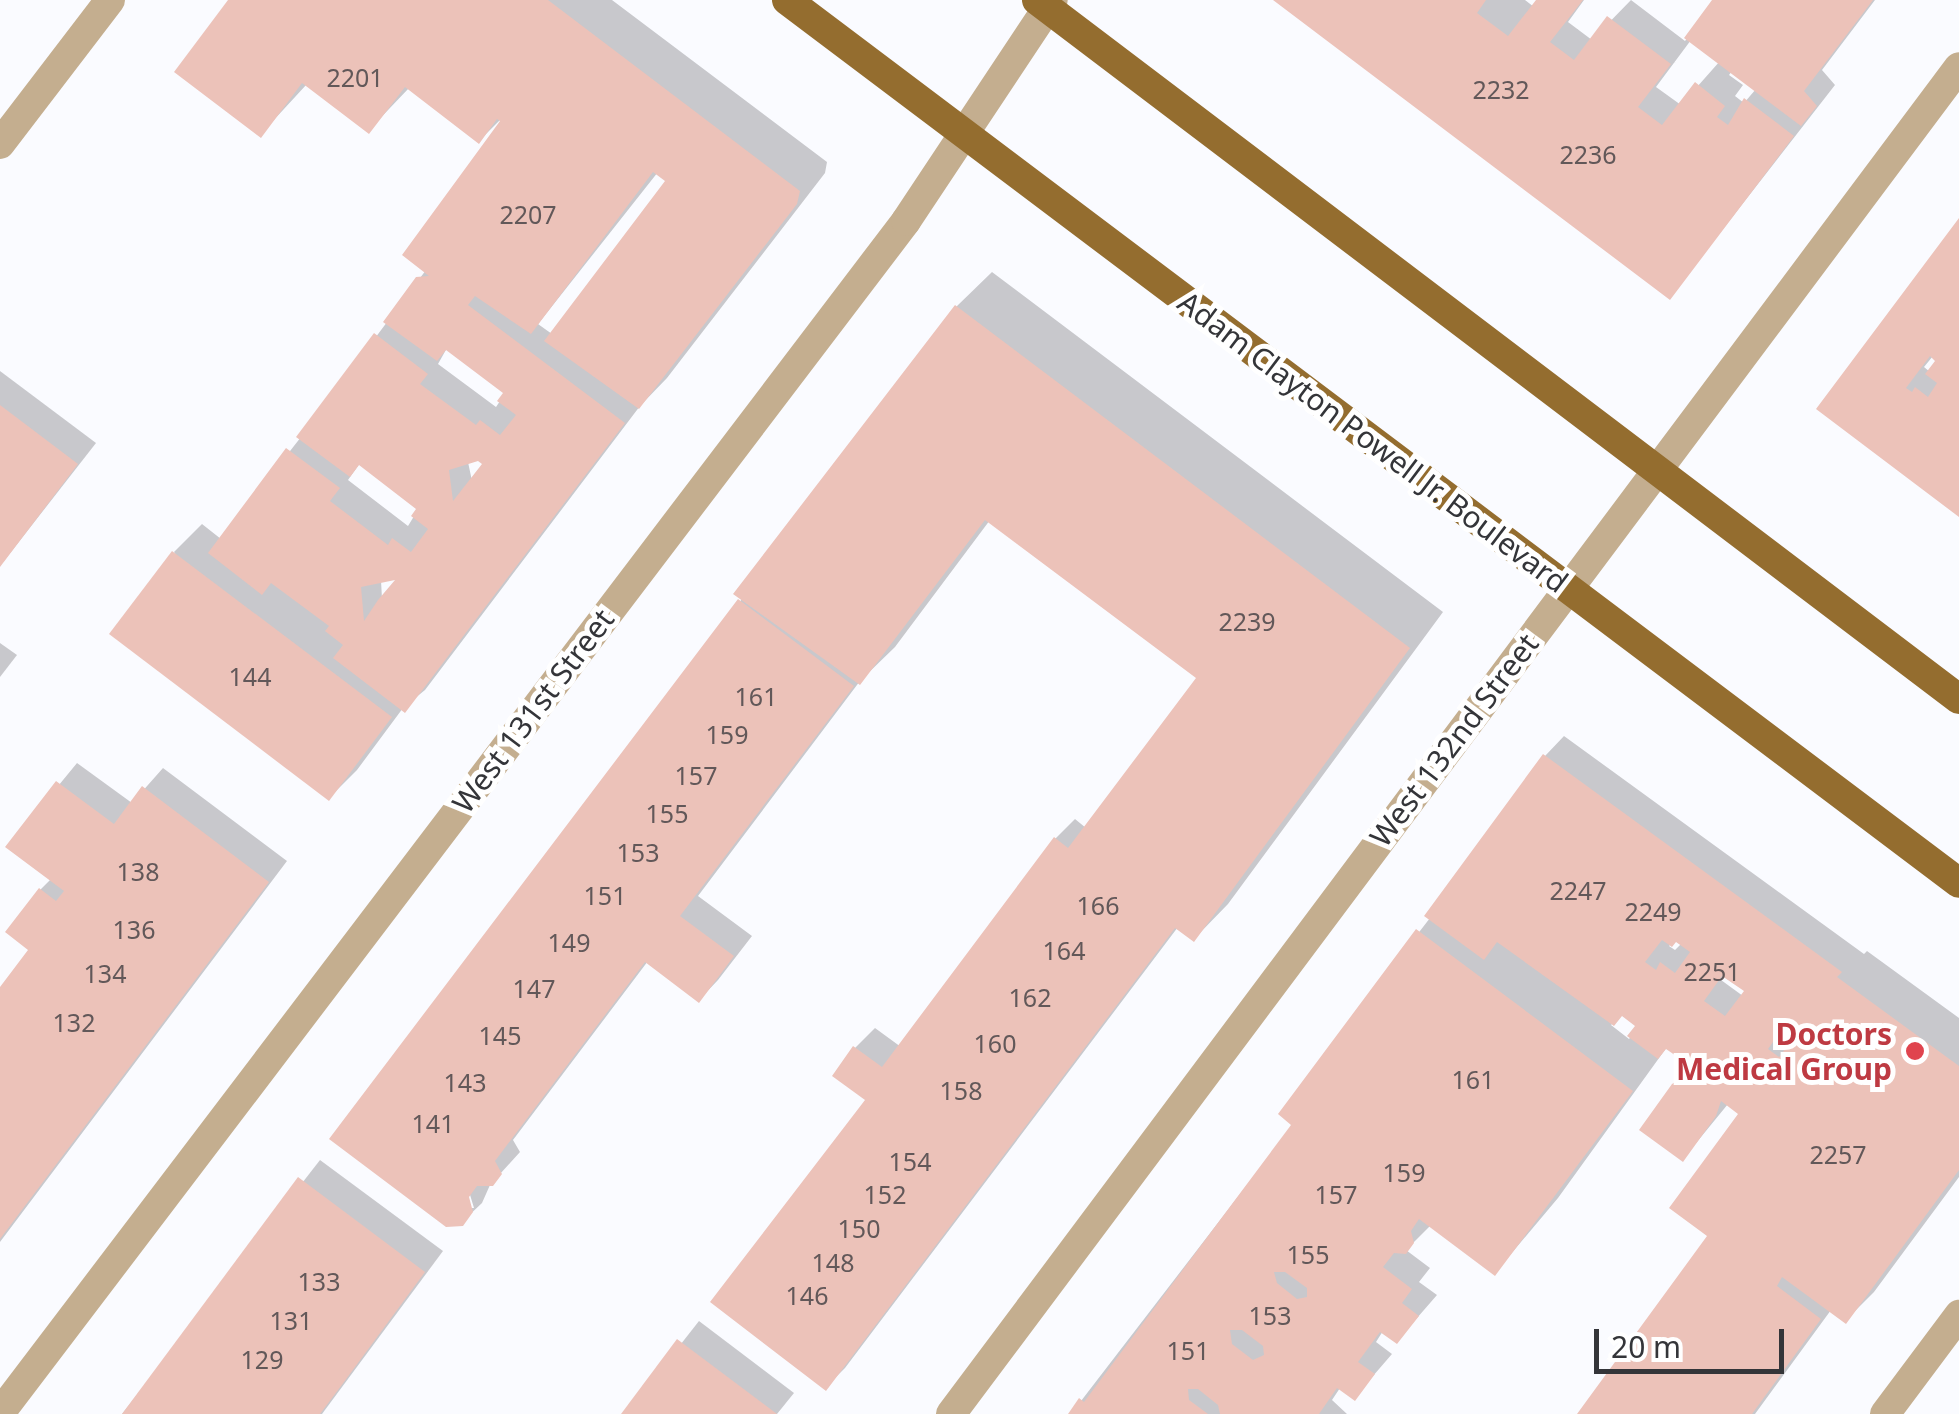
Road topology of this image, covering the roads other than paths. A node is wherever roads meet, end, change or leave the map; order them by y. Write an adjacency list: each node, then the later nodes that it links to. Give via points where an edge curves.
1 (110, 0): 6 (street)
2 (787, 0): 5 (main road, Adam Clayton Powell Jr. Boulevard)
3 (1046, 3): 5 (street, West 131st Street); 7 (main road)
4 (1959, 67): 7 (street, West 132nd Street)
5 (963, 134): 8 (main road, Adam Clayton Powell Jr. Boulevard); 12 (street, West 131st Street, via 894,237)
6 (0, 144)
7 (1655, 472): 8 (street, West 132nd Street); 9 (main road)
8 (1568, 590): 10 (main road, Adam Clayton Powell Jr. Boulevard); 13 (street, West 132nd Street)
9 (1959, 698)
10 (1959, 883)
11 (1959, 1315): 14 (street)
12 (0, 1412)
13 (950, 1414)
14 (1885, 1414)

